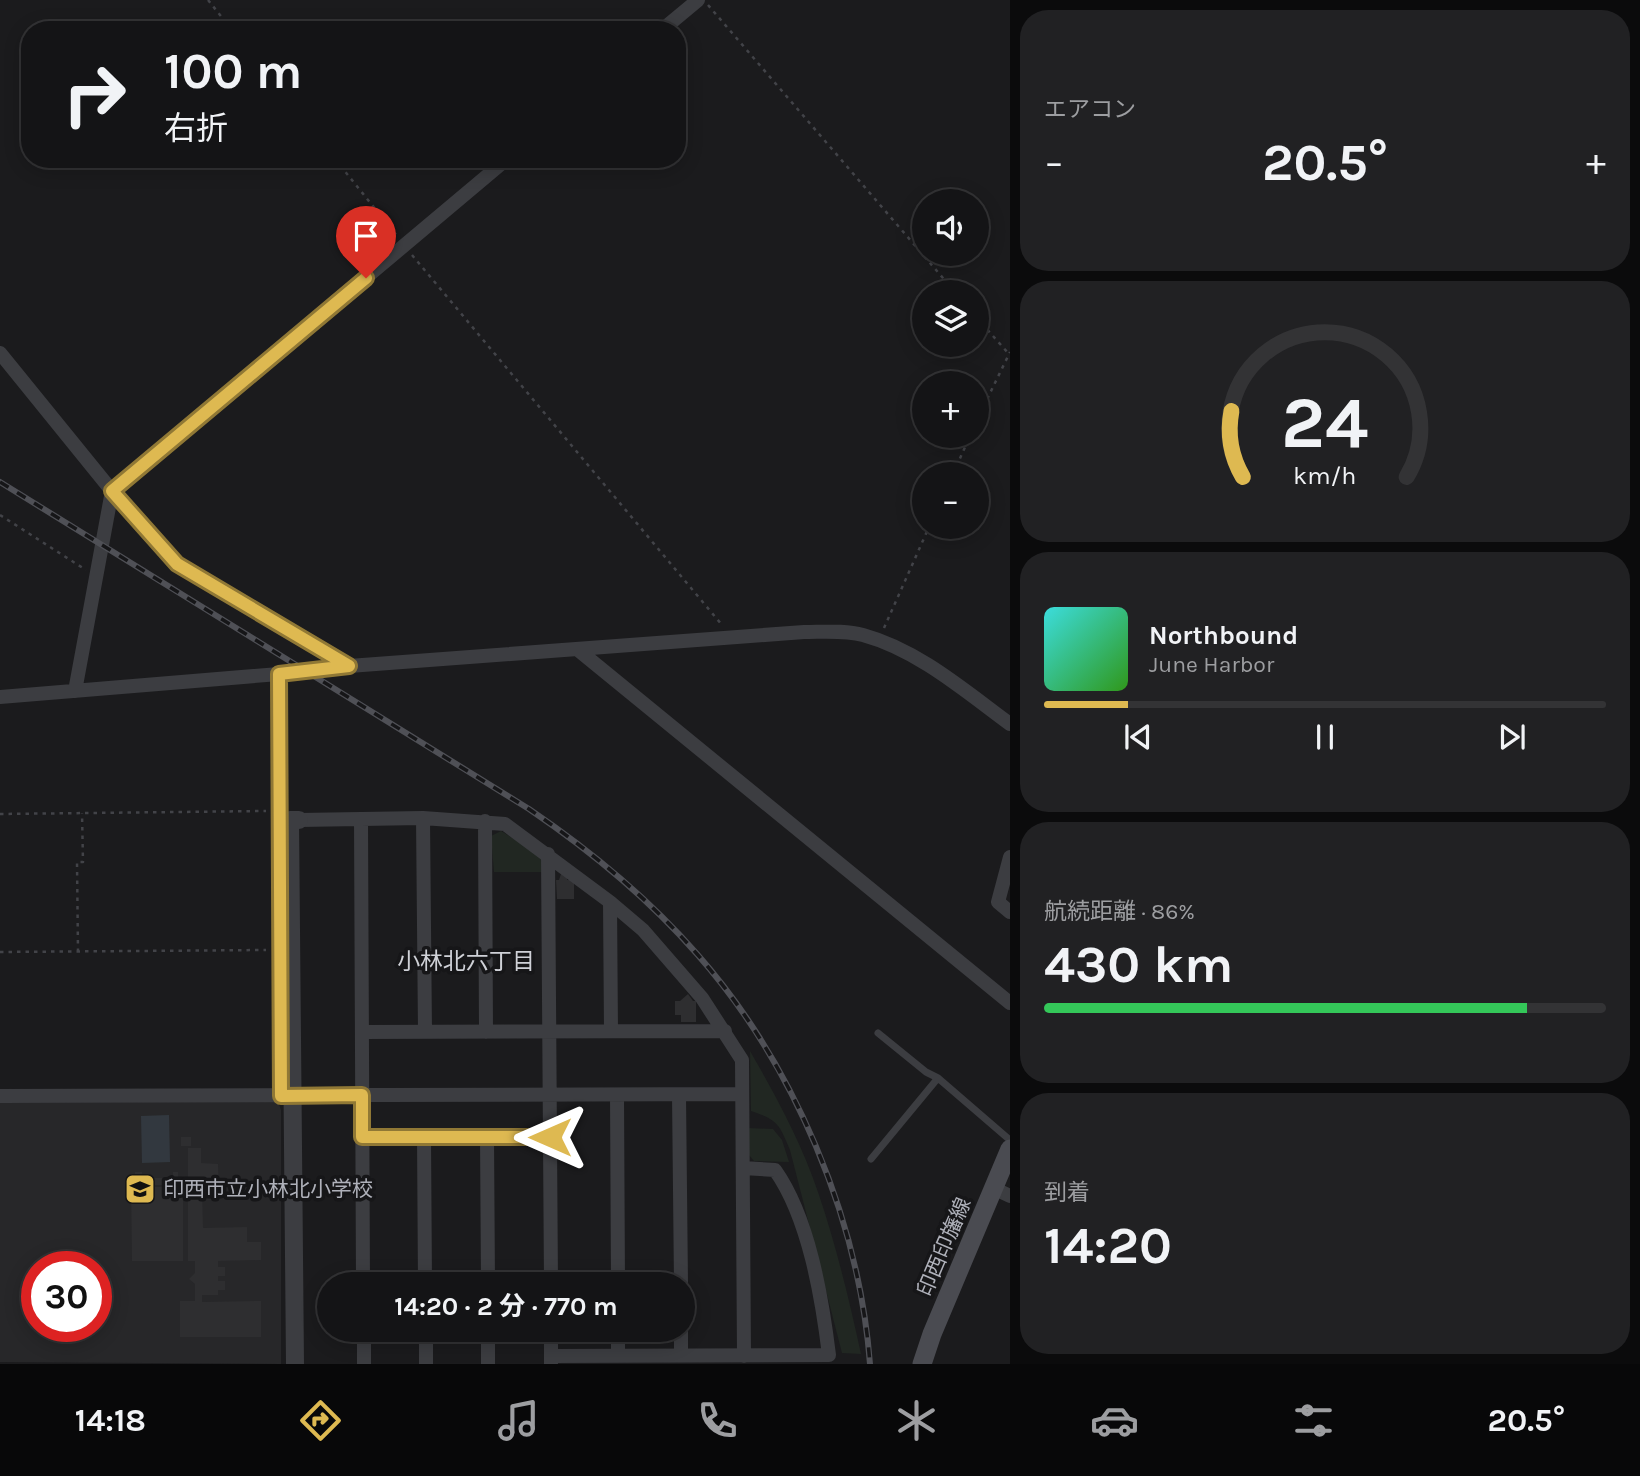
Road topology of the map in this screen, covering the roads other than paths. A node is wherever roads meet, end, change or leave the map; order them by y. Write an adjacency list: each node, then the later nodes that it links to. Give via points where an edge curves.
1 (698, 0): 2 (street)
2 (673, 21)
3 (496, 168): 5 (street)
4 (0, 353): 5 (street)
5 (112, 491): 7 (street, via 177,564); 9 (street)
6 (577, 649): 7 (street); 11 (street, via 804,632 861,635 913,657); 20 (street)
7 (349, 666): 8 (street)
8 (279, 674): 9 (street); 35 (street)
9 (75, 691): 10 (street)
10 (0, 697)
11 (1010, 724)
12 (423, 818): 13 (street); 15 (street); 25 (street)
13 (360, 819): 14 (street); 24 (street)
14 (299, 820): 35 (street, via 290,820)
15 (485, 821): 16 (street, via 505,824); 26 (street)
16 (548, 854): 18 (street); 21 (street)
17 (1010, 857): 19 (street, via 998,902)
18 (610, 902): 22 (street); 23 (street, via 643,930)
19 (1010, 912)
20 (1010, 1003)
21 (549, 1031): 22 (street); 26 (street); 31 (street)
22 (611, 1031): 23 (street)
23 (725, 1031): 29 (street, via 742,1060)
24 (362, 1032): 25 (street); 30 (street)
25 (425, 1032): 26 (street)
26 (486, 1032)
27 (878, 1033): 28 (lane)
28 (938, 1078): 40 (lane); 42 (lane)
29 (742, 1094): 33 (street); 43 (street)
30 (362, 1095): 31 (street); 35 (street); 36 (street)
31 (550, 1095): 32 (street); 39 (street)
32 (617, 1095): 33 (street); 49 (street)
33 (679, 1095): 50 (street)
34 (0, 1096): 35 (street)
35 (287, 1096): 61 (street)
36 (362, 1137): 37 (street); 45 (street)
37 (424, 1137): 38 (street); 46 (street)
38 (487, 1137): 39 (street); 47 (street)
39 (550, 1137): 48 (street)
40 (1010, 1140)
41 (1010, 1149): 44 (main road, 印西印旛線)
42 (871, 1159)
43 (743, 1168): 59 (street); 59 (street, via 775,1170 785,1185 807,1244 830,1355)
44 (1001, 1192): 65 (main road, 印西印旛線)
45 (363, 1272)
46 (425, 1272)
47 (488, 1272)
48 (551, 1272)
49 (618, 1272)
50 (681, 1272)
51 (364, 1342): 62 (street)
52 (425, 1342): 63 (street)
53 (488, 1342): 64 (street)
54 (551, 1342): 60 (street)
55 (618, 1342): 57 (street)
56 (681, 1342): 58 (street)
57 (618, 1356): 58 (street); 60 (street)
58 (681, 1356): 59 (street)
59 (744, 1356)
60 (551, 1360)
61 (295, 1364)
62 (364, 1364)
63 (426, 1364)
64 (488, 1364)
65 (922, 1364)

